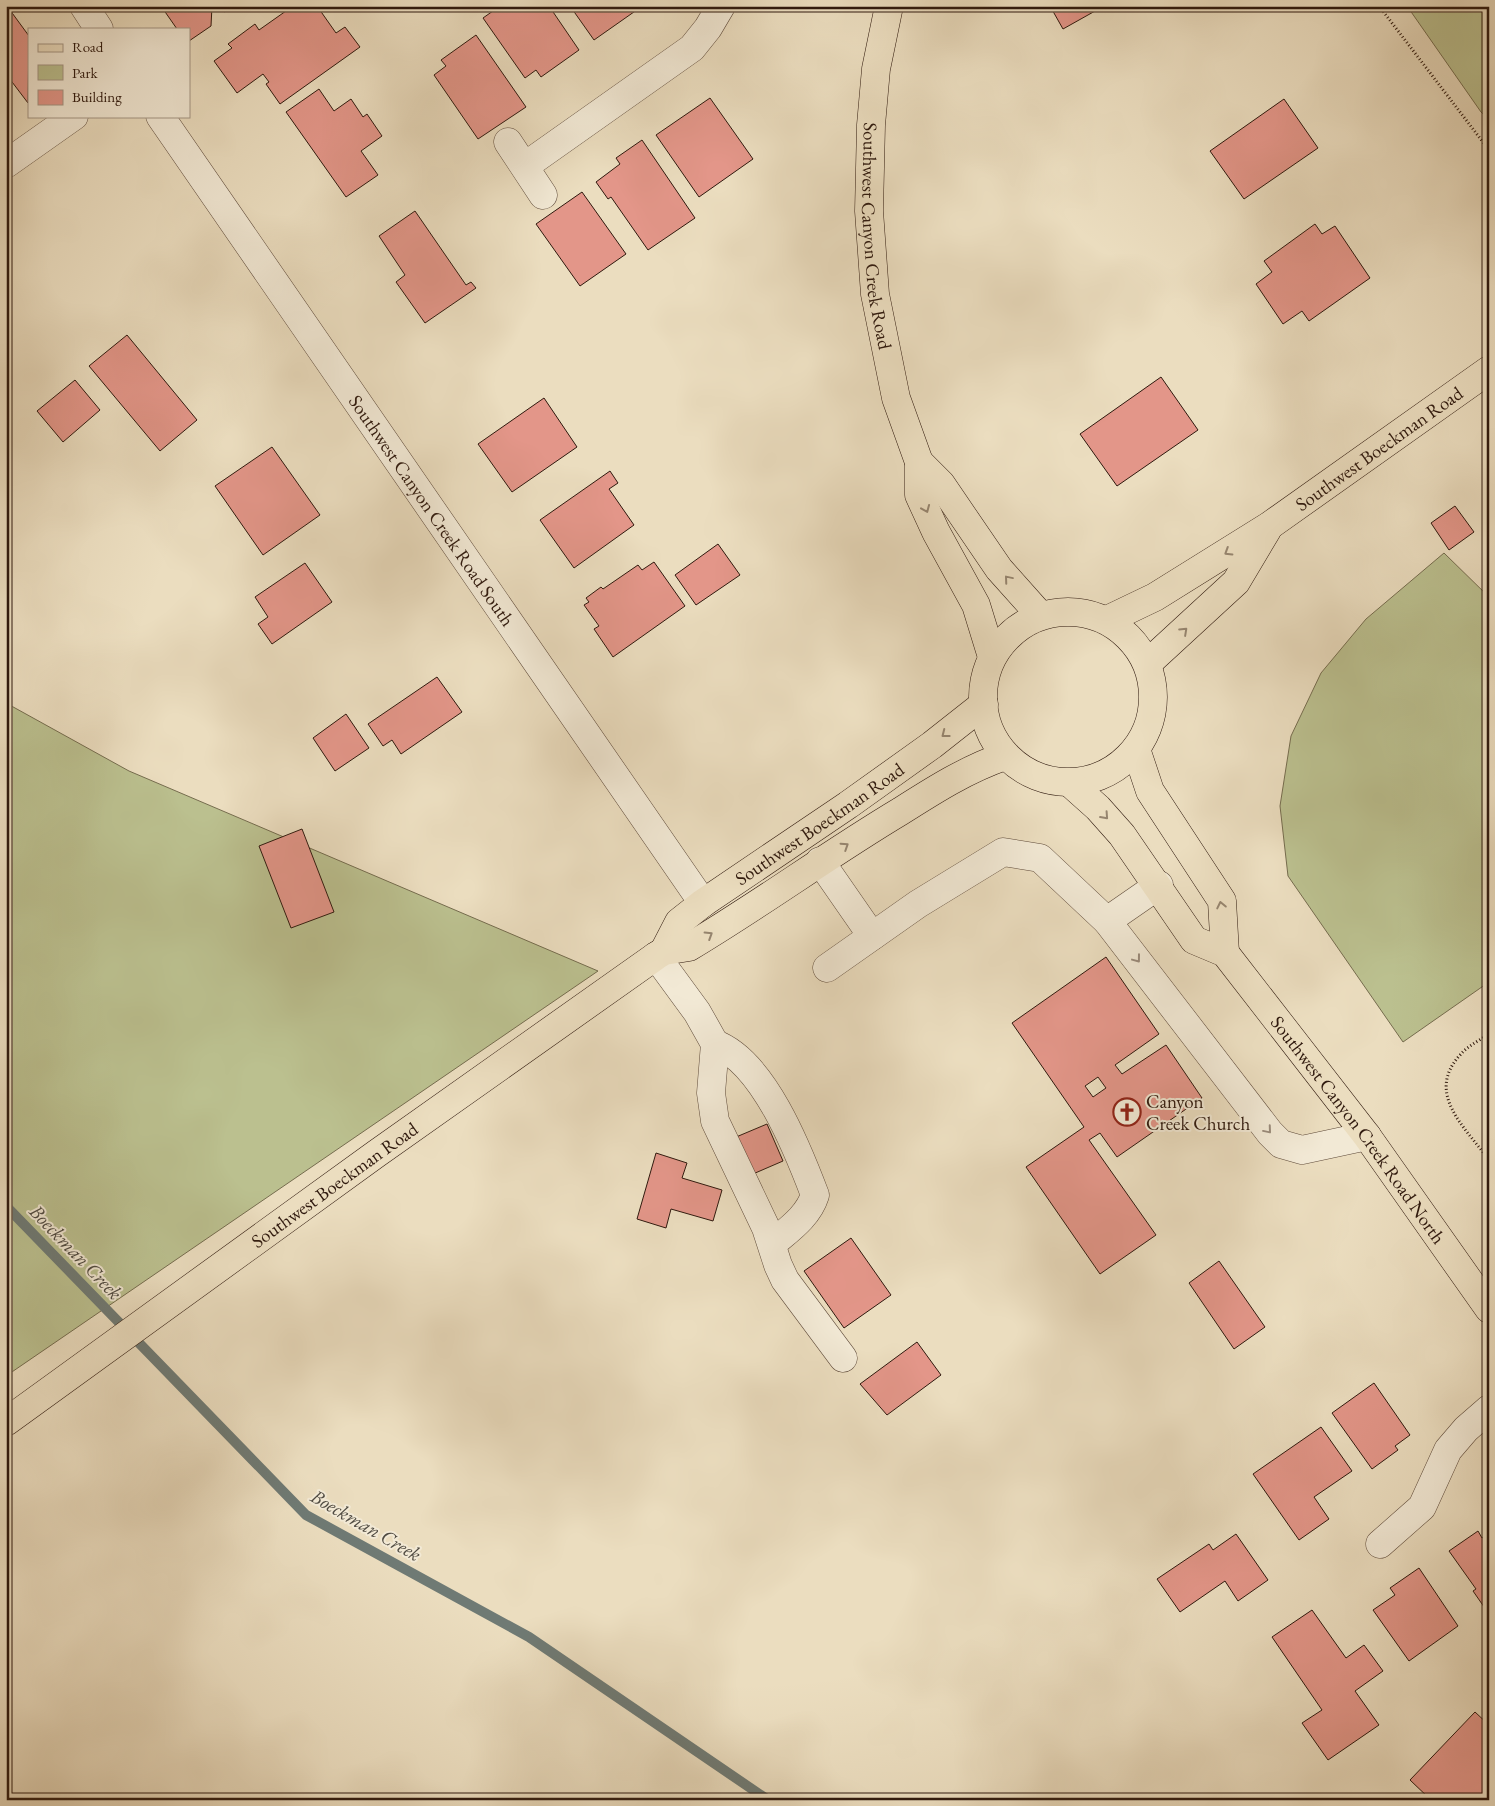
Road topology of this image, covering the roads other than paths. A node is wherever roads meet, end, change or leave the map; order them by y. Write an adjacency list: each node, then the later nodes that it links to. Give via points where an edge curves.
1 (84, 6): 4 (street)
2 (721, 6): 9 (street, via 692,48)
3 (885, 7): 12 (main road, Southwest Canyon Creek Road, via 871,125 869,211 875,294 896,398)
4 (98, 28)
5 (71, 118): 8 (street)
6 (161, 118): 24 (street, Southwest Canyon Creek Road South)
7 (508, 142): 9 (street)
8 (6, 164)
9 (525, 166): 10 (street)
10 (543, 195)
11 (1489, 370): 13 (main road, Southwest Boeckman Road)
12 (920, 462): 14 (main road, Southwest Canyon Creek Road, one-way to 12, via 999,569 941,484); 16 (main road, Southwest Canyon Creek Road, one-way to 16, via 919,495 976,605)
13 (1269, 526): 15 (main road, Southwest Boeckman Road, one-way to 15, via 1155,597); 17 (main road, Southwest Boeckman Road, one-way to 13, via 1236,582)
14 (1040, 615): 15 (main road, via 1074,611); 16 (main road, via 1020,625)
15 (1107, 620): 17 (main road, via 1131,638)
16 (992, 657): 18 (main road, via 982,691)
17 (1148, 663): 19 (main road, via 1154,693 1150,722)
18 (984, 704): 20 (main road, via 986,726); 24 (main road, Southwest Boeckman Road, one-way to 24, via 848,805)
19 (1136, 749): 21 (main road, via 1118,767 1095,779); 28 (main road, one-way to 19, via 1222,901 1150,791)
20 (1005, 756): 21 (main road, via 1034,776); 22 (main road, Southwest Boeckman Road, one-way to 20, via 949,782)
21 (1070, 783): 23 (main road, Southwest Canyon Creek Road North, one-way to 23, via 1122,835)
22 (820, 861): 26 (street); 27 (main road, Southwest Boeckman Road, one-way to 22, via 689,947)
23 (1159, 886): 25 (street); 28 (main road, Southwest Canyon Creek Road North, via 1194,940)
24 (703, 903): 27 (main road, Southwest Boeckman Road, via 679,922)
25 (1107, 921): 26 (street, via 1040,858 1003,852); 31 (street, one-way to 31, via 1281,1144 1302,1150)
26 (872, 936): 29 (street)
27 (660, 953): 30 (street); 36 (main road, Southwest Boeckman Road)
28 (1225, 953): 31 (main road, Southwest Canyon Creek Road North)
29 (827, 968)
30 (715, 1044): 32 (street, via 711,1093 714,1121); 32 (street, via 734,1054 780,1114 815,1195 812,1205 800,1220)
31 (1367, 1136): 33 (main road, Southwest Canyon Creek Road North)
32 (772, 1244): 34 (street, via 785,1280)
33 (1489, 1309)
34 (843, 1358)
35 (1489, 1409): 37 (street, via 1448,1450 1422,1507)
36 (6, 1422)
37 (1380, 1544)

